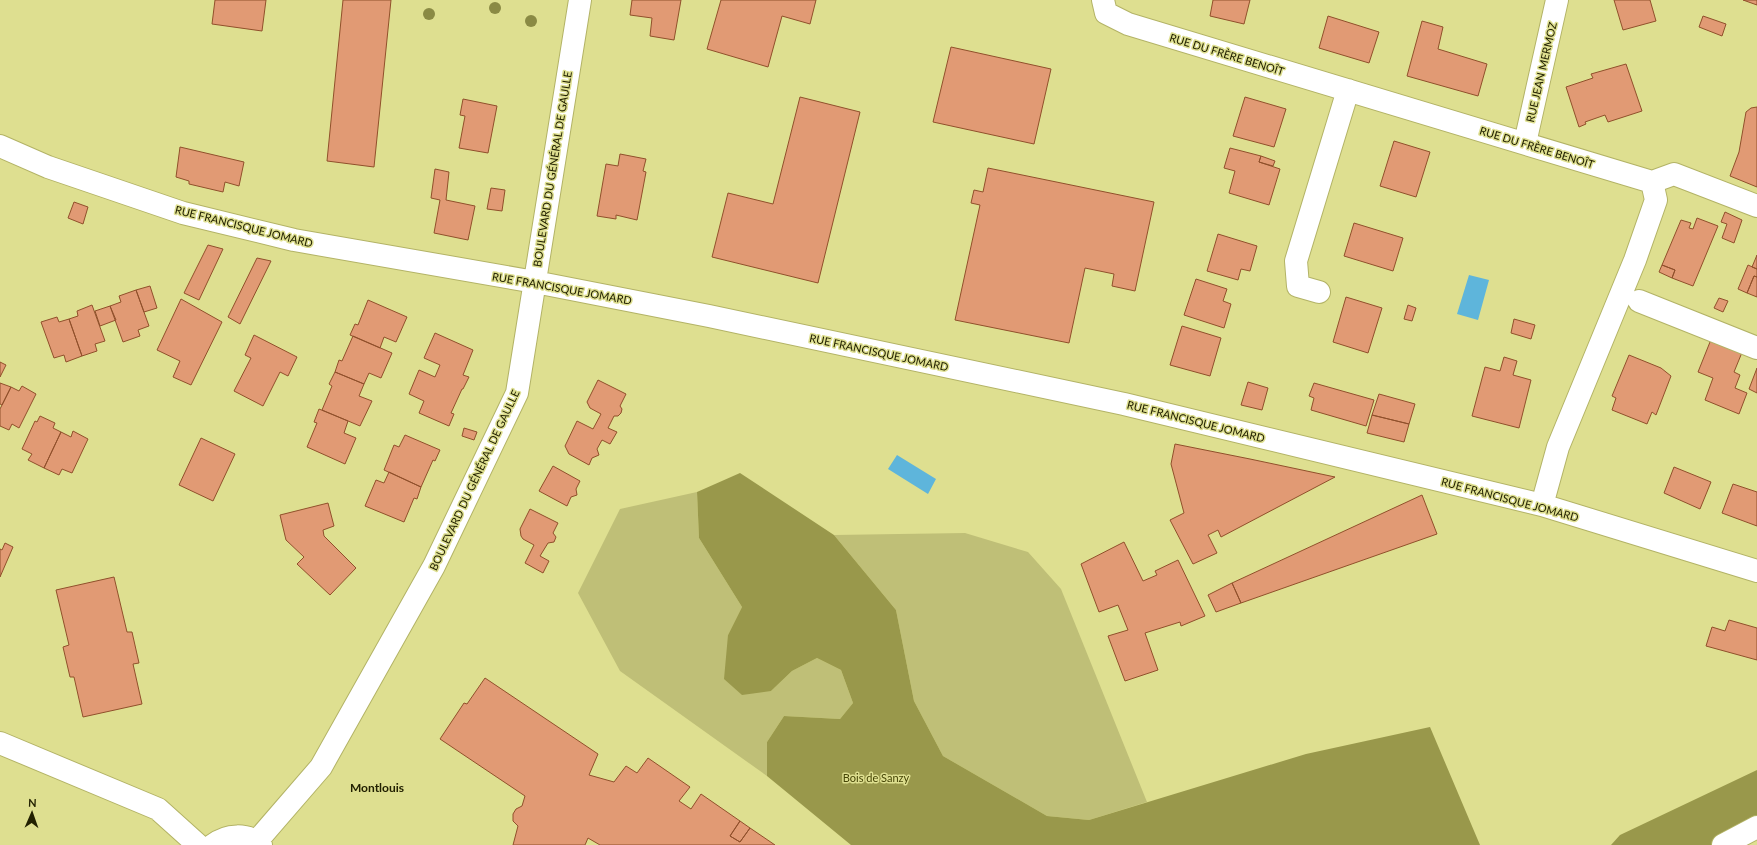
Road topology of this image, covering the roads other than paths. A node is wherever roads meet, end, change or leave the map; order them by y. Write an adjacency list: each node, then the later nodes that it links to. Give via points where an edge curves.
1 (580, 0): 9 (street, BOULEVARD DU GÉNÉRAL DE GAULLE)
2 (1103, 0): 4 (street, RUE DU FRÈRE BENOÎT, via 1106,13 1128,24)
3 (1557, 0): 5 (street, RUE JEAN MERMOZ)
4 (1348, 90): 5 (street, RUE DU FRÈRE BENOÎT); 10 (street, via 1296,261 1298,286)
5 (1525, 143): 7 (street, RUE DU FRÈRE BENOÎT)
6 (0, 146): 9 (street, RUE FRANCISQUE JOMARD, via 48,167 191,214 294,240)
7 (1652, 182): 8 (street, via 1674,174); 13 (street, via 1656,200 1635,260 1558,447)
8 (1757, 206)
9 (535, 282): 13 (street, RUE FRANCISQUE JOMARD, via 1117,402); 17 (street, BOULEVARD DU GÉNÉRAL DE GAULLE, via 517,393 434,566 321,767)
10 (1319, 292)
11 (1639, 302): 12 (street)
12 (1757, 348)
13 (1542, 505): 14 (street, RUE FRANCISQUE JOMARD)
14 (1757, 571)
15 (0, 743): 18 (street, via 158,809)
16 (1757, 827): 20 (street)
17 (259, 843): 19 (street, BOULEVARD DU GÉNÉRAL DE GAULLE, via 246,837 235,836 224,838)
18 (198, 845)
19 (213, 845)
20 (1723, 845)

